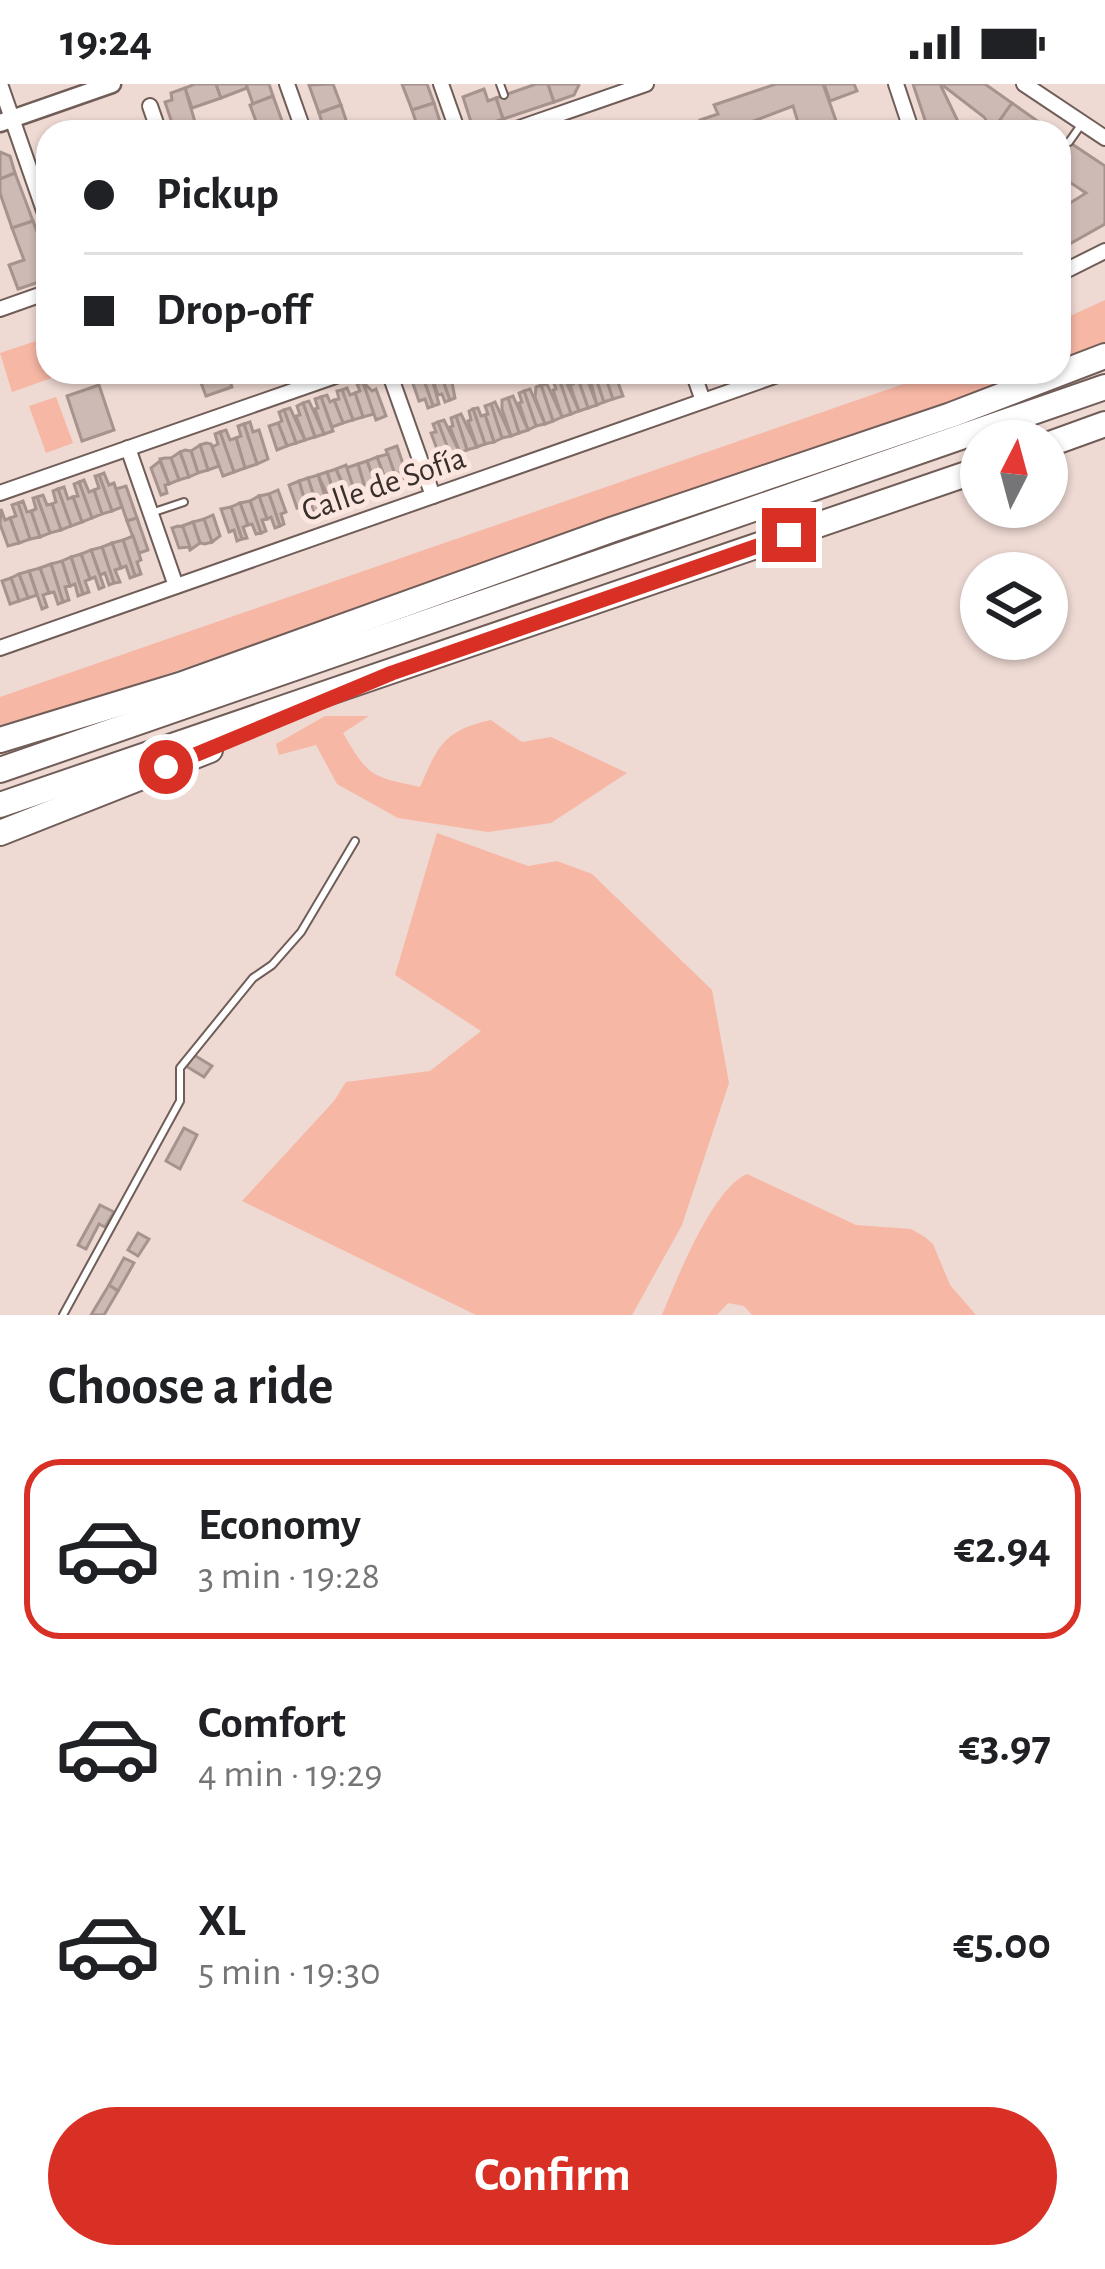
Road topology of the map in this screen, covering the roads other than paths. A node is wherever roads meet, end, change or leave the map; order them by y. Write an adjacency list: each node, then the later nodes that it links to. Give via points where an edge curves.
1 (0, 84): 18 (street)
2 (112, 84): 18 (street)
3 (287, 84): 14 (street)
4 (441, 84): 15 (street)
5 (500, 84): 10 (lane)
6 (592, 84): 11 (street)
7 (646, 84): 11 (street)
8 (896, 84): 17 (street)
9 (1024, 84): 19 (street)
10 (504, 95)
11 (597, 101): 16 (street)
12 (150, 106): 13 (street)
13 (155, 120)
14 (300, 120)
15 (454, 120)
16 (535, 120)
17 (908, 120)
18 (6, 121): 22 (street)
19 (1083, 123): 20 (street); 21 (lane)
20 (1105, 138)
21 (1071, 139)
22 (36, 193)
23 (1105, 250): 24 (street)
24 (1071, 264)
25 (36, 296): 26 (street)
26 (0, 309)
27 (1105, 356): 28 (highway)
28 (1071, 369)
29 (312, 384): 38 (street)
30 (392, 384): 41 (street)
31 (697, 384): 35 (street)
32 (752, 384): 35 (street, Calle de Sofía)
33 (1033, 384): 43 (highway)
34 (1105, 387): 46 (highway)
35 (703, 401): 41 (street, Calle de Sofía)
36 (1105, 424): 37 (highway)
37 (1068, 437)
38 (128, 448): 40 (street); 44 (street)
39 (960, 476): 48 (highway)
40 (0, 493)
41 (433, 496): 45 (street, Calle de Sofía)
42 (184, 502): 44 (lane)
43 (681, 506): 46 (highway); 49 (highway, via 180,686)
44 (151, 514): 45 (street)
45 (176, 586): 47 (street, Calle de Sofía)
46 (468, 608): 50 (highway)
47 (0, 648)
48 (392, 673): 51 (highway); 52 (highway)
49 (0, 740)
50 (0, 770)
51 (0, 805)
52 (0, 833)
53 (355, 841): 54 (lane, via 301,932 180,1068 180,1101)
54 (63, 1315)

